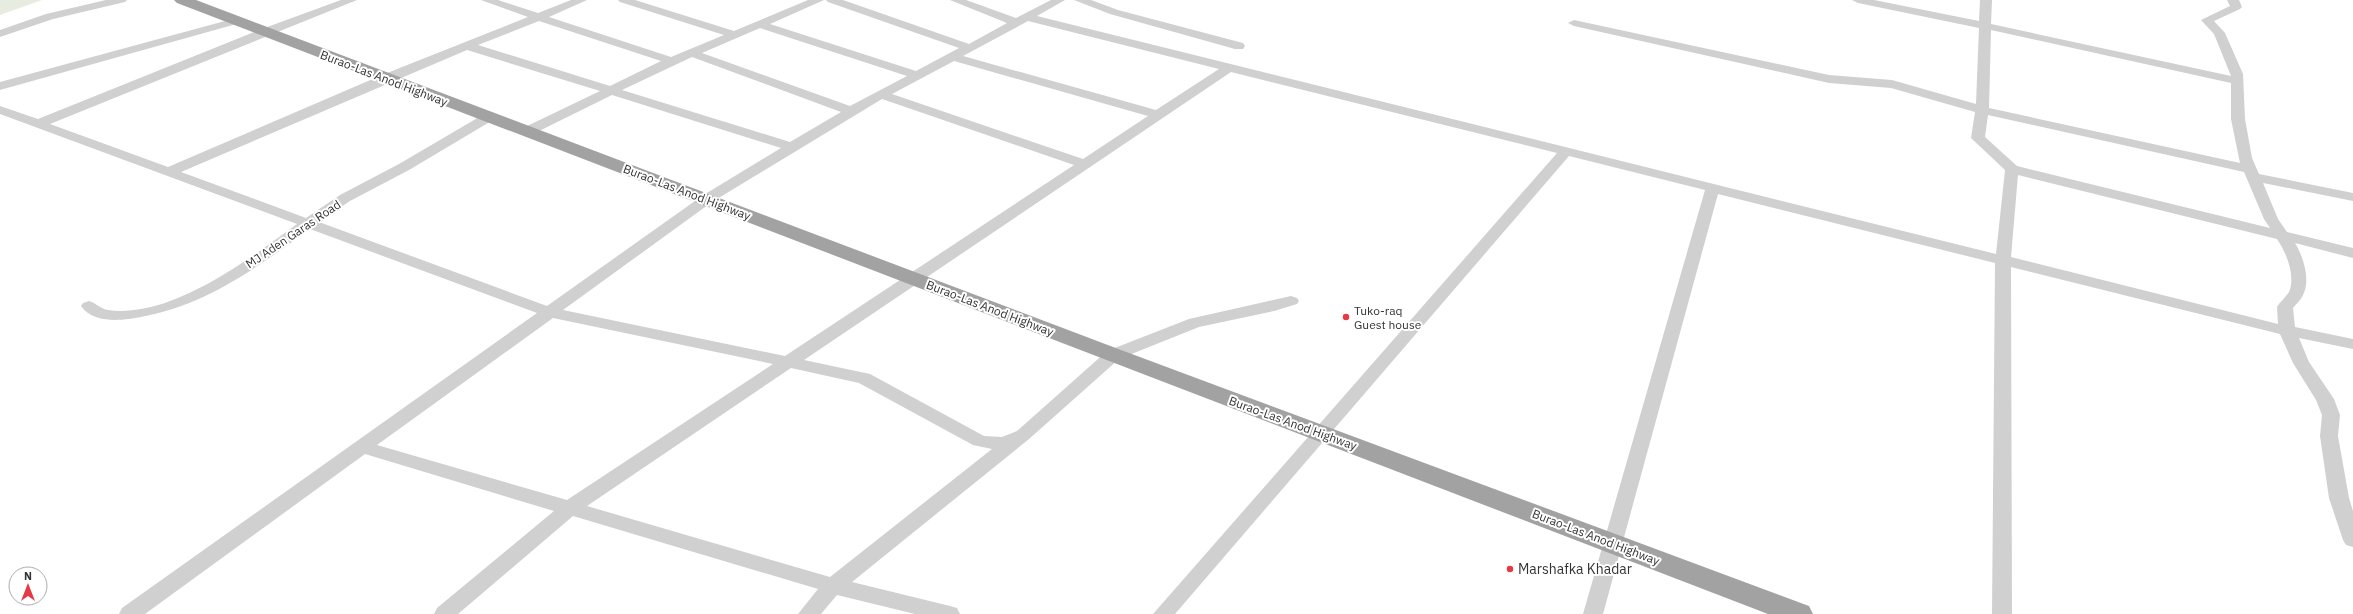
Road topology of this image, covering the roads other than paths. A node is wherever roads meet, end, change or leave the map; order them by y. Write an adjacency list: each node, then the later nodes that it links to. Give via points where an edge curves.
1 (121, 0): 24 (street, via 50,16)
2 (182, 0): 19 (highway, Burao-Las Anod Highway)
3 (351, 0): 23 (street)
4 (487, 0): 17 (street)
5 (581, 0): 17 (street)
6 (624, 0): 25 (street)
7 (789, 0): 16 (street)
8 (818, 0): 16 (street)
9 (832, 0): 28 (street)
10 (956, 0): 18 (street)
11 (1059, 0): 18 (street)
12 (1080, 0): 27 (street, via 1114,12)
13 (1858, 0): 22 (street)
14 (1986, 0): 22 (street)
15 (2233, 0): 35 (street, via 2236,7 2208,20 2219,33 2237,74)
16 (806, 5): 21 (street)
17 (540, 18): 26 (street); 31 (street)
18 (1020, 20): 28 (street); 32 (street)
19 (236, 21): 23 (highway, Burao-Las Anod Highway); 36 (street)
20 (1574, 23): 40 (street, via 1829,79 1892,84)
21 (759, 24): 25 (street); 33 (street)
22 (1985, 26): 35 (street); 40 (street)
23 (264, 32): 34 (highway, Burao-Las Anod Highway); 44 (street)
24 (0, 34)
25 (735, 35): 29 (street)
26 (467, 46): 34 (street); 37 (street)
27 (1239, 46)
28 (970, 48): 30 (street)
29 (692, 53): 31 (street); 41 (street)
30 (954, 57): 33 (street); 42 (street)
31 (672, 61): 37 (street)
32 (1230, 68): 42 (street); 47 (street)
33 (918, 76): 38 (street)
34 (386, 78): 43 (highway, Burao-Las Anod Highway); 50 (street)
35 (2237, 81): 51 (street, via 2238,119 2245,158)
36 (0, 86)
37 (610, 92): 45 (street); 46 (street)
38 (882, 95): 41 (street); 48 (street)
39 (0, 110): 44 (street)
40 (1982, 110): 49 (street, via 1978,138); 51 (street)
41 (851, 111): 46 (street)
42 (1159, 115): 48 (street)
43 (488, 117): 45 (highway, Burao-Las Anod Highway); 55 (street, MJ Aden Garas Road)
44 (38, 124): 50 (street)
45 (528, 131): 54 (highway, Burao-Las Anod Highway)
46 (791, 147): 54 (street)
47 (1566, 151): 52 (street); 67 (street)
48 (1086, 164): 59 (street)
49 (2012, 169): 56 (street); 58 (street)
50 (168, 172): 55 (street)
51 (2251, 173): 53 (street); 56 (street, via 2271,219)
52 (1713, 188): 58 (street); 72 (street)
53 (2353, 197)
54 (707, 199): 59 (highway, Burao-Las Anod Highway); 62 (street)
55 (306, 223): 61 (street, MJ Aden Garas Road, via 232,274 172,306 137,314 116,315 99,312); 62 (street)
56 (2281, 234): 57 (street); 63 (street, via 2292,252 2299,282 2296,294 2285,307)
57 (2353, 253)
58 (2003, 261): 63 (street); 81 (street)
59 (914, 279): 65 (highway, Burao-Las Anod Highway); 66 (street)
60 (1291, 301): 65 (street, via 1195,323)
61 (90, 306)
62 (549, 312): 66 (street); 69 (street)
63 (2287, 331): 64 (street); 71 (street, via 2301,363 2325,399 2331,415 2329,436 2339,498)
64 (2353, 344)
65 (1113, 355): 67 (highway, Burao-Las Anod Highway); 68 (street)
66 (789, 362): 68 (street, via 864,378 979,441 1010,443); 70 (street)
67 (1321, 433): 72 (highway, Burao-Las Anod Highway); 78 (street)
68 (1023, 435): 73 (street)
69 (362, 447): 70 (street); 74 (street)
70 (570, 508): 73 (street); 75 (street)
71 (2353, 540)
72 (1613, 543): 79 (street); 80 (highway, Burao-Las Anod Highway)
73 (832, 586): 76 (street); 77 (street)
74 (129, 614)
75 (444, 614)
76 (808, 614)
77 (950, 614)
78 (1163, 614)
79 (1593, 614)
80 (1799, 614)
81 (2002, 614)

